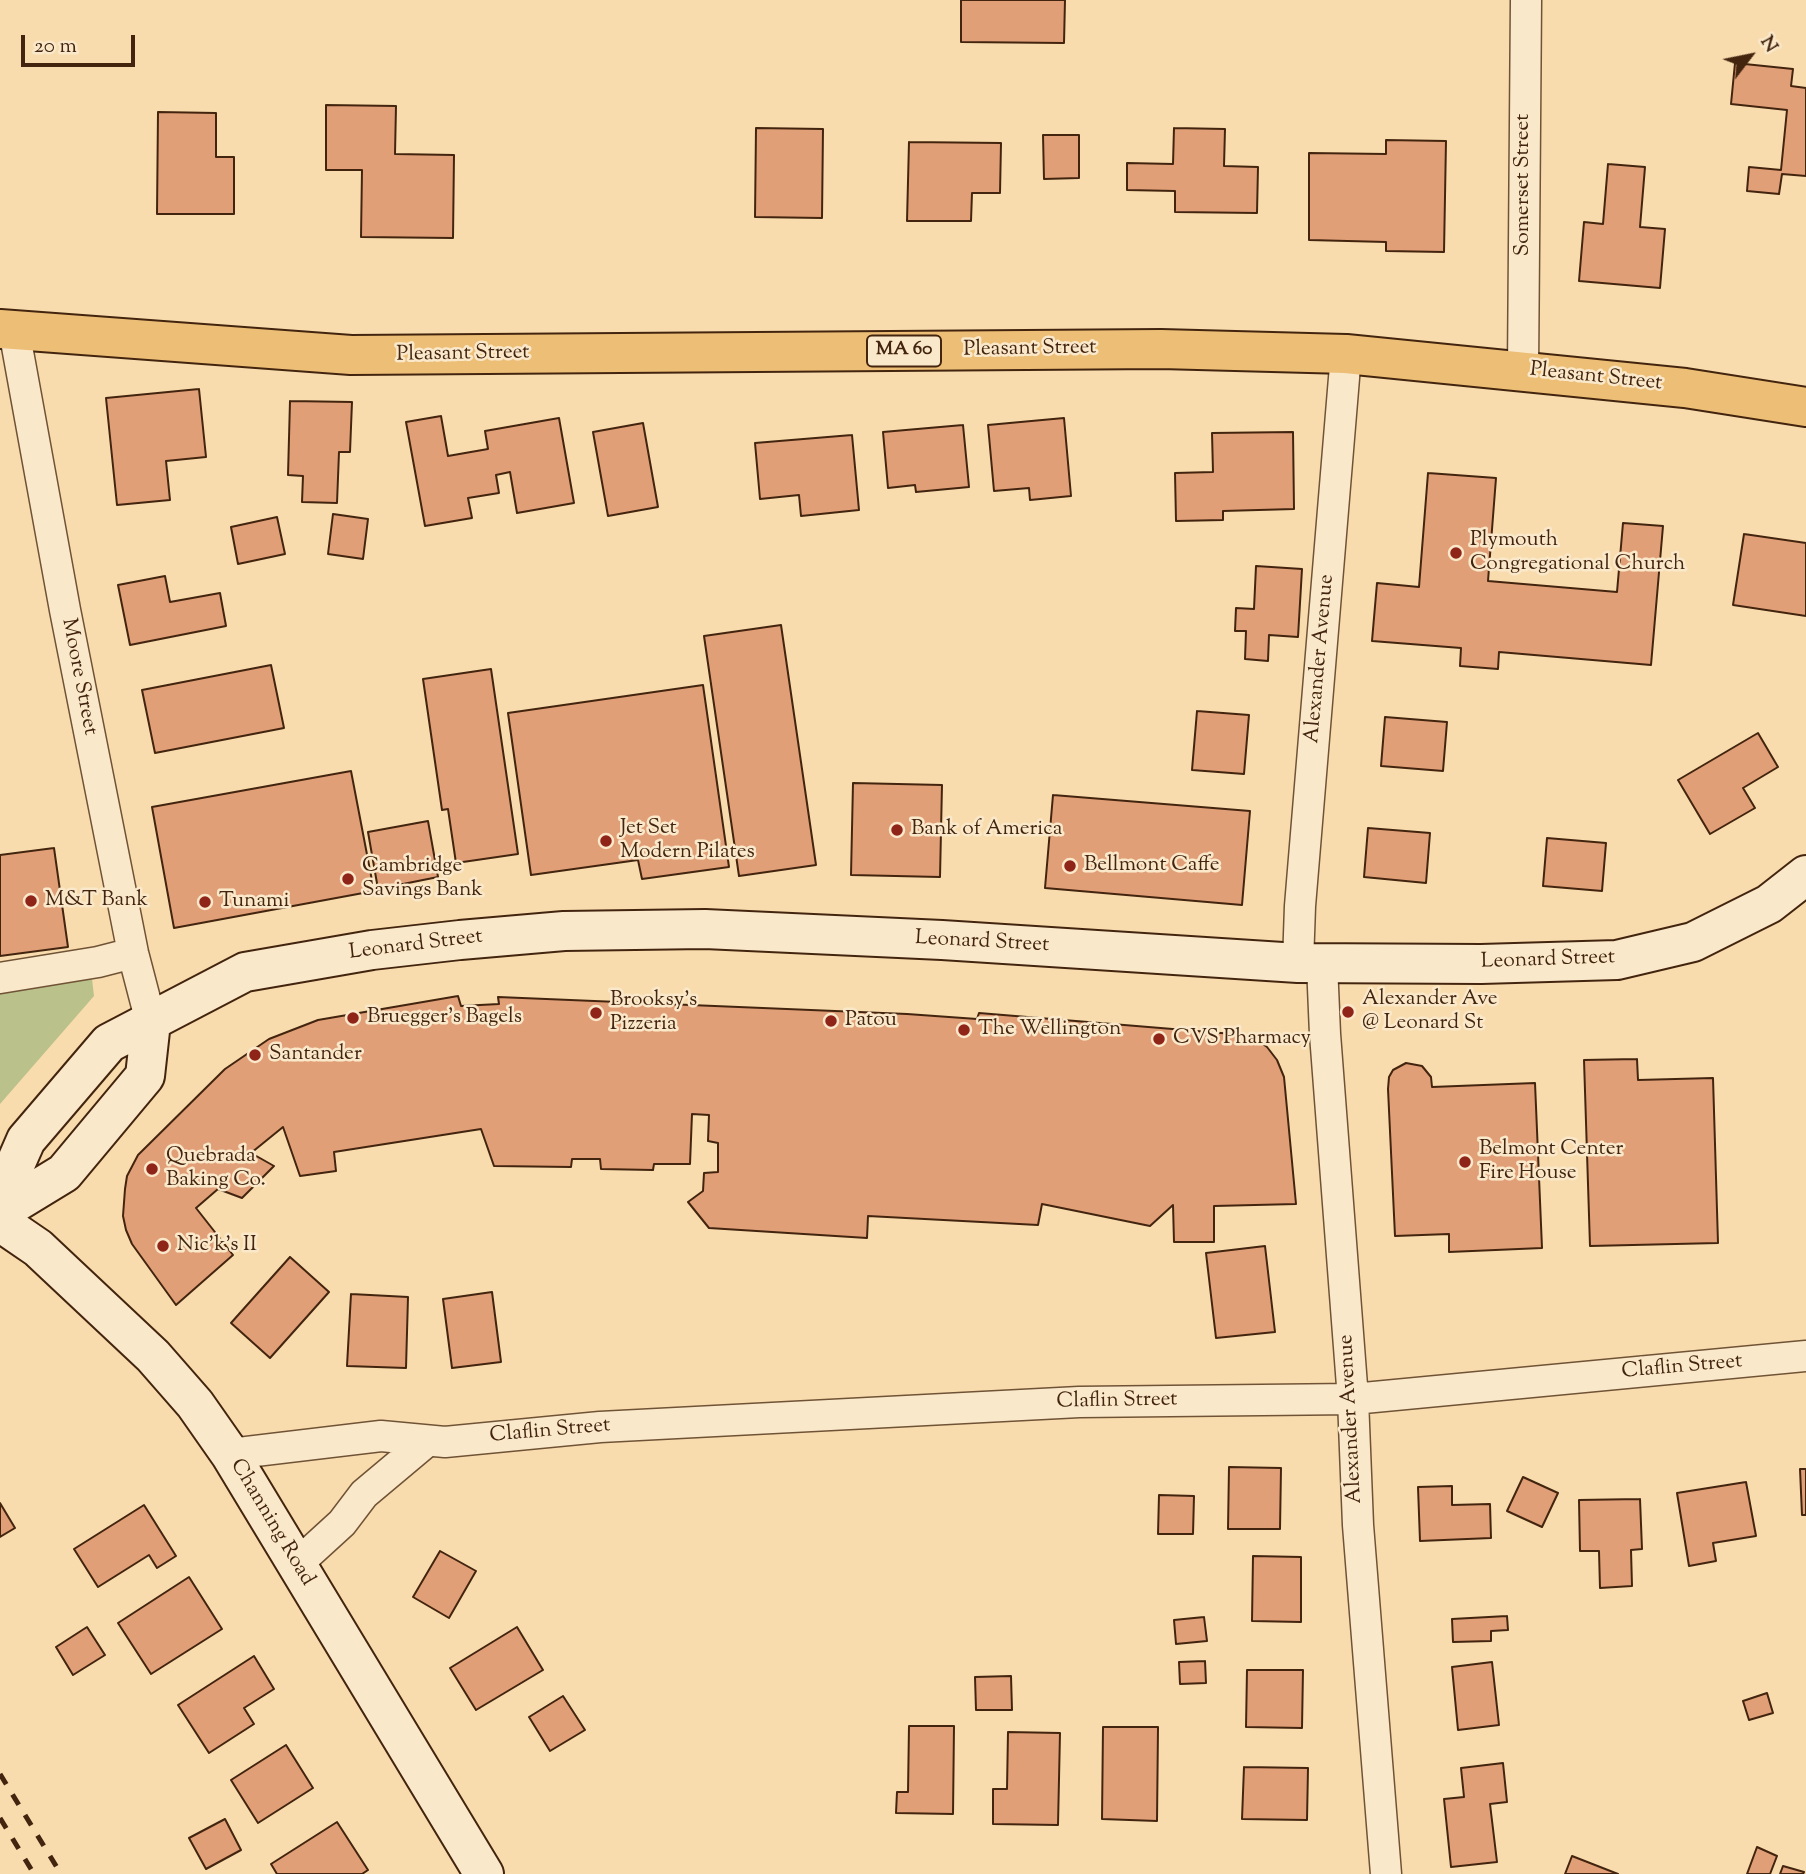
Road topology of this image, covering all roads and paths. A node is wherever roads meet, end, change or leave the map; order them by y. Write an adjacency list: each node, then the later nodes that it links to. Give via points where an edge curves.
1 (1526, 0): 4 (street, Somerset Street)
2 (7, 330): 3 (main road, Pleasant Street / MA 60, via 351,355 1161,349); 7 (street, Moore Street)
3 (1346, 354): 4 (main road, Pleasant Street / MA 60); 8 (street, Alexander Avenue, via 1300,906)
4 (1523, 370): 5 (main road, Pleasant Street / MA 60)
5 (1806, 407)
6 (1806, 875): 8 (main road, Leonard Street, via 1769,904 1693,942 1618,960)
7 (133, 953): 9 (street); 10 (street, Moore Street)
8 (1310, 963): 10 (main road, Leonard Street, via 705,929 564,931 372,950 245,972); 15 (street, Alexander Avenue, via 1325,1034)
9 (0, 978)
10 (151, 1022): 11 (main road, Leonard Street, via 109,1043 32,1132); 12 (main road, via 145,1076 64,1173)
11 (0, 1199)
12 (0, 1212)
13 (0, 1222): 17 (main road, Channing Road, via 38,1248 153,1356)
14 (1806, 1356): 15 (street, Claflin Street)
15 (1353, 1399): 16 (street, Claflin Street, via 1079,1402 600,1427); 20 (street, Alexander Avenue, via 1358,1525)
16 (426, 1442): 17 (street, Claflin Street, via 381,1436); 18 (street, via 364,1494 342,1523)
17 (230, 1454): 18 (main road, Channing Road)
18 (296, 1565): 19 (main road, Channing Road)
19 (484, 1874)
20 (1386, 1874)

